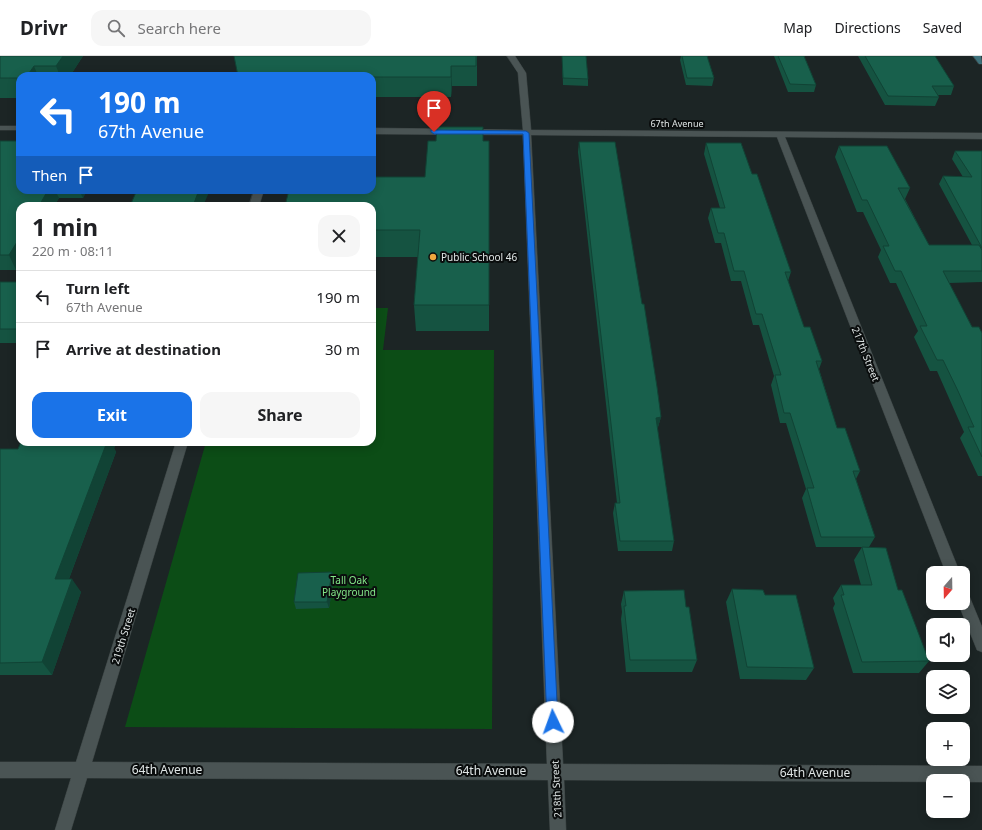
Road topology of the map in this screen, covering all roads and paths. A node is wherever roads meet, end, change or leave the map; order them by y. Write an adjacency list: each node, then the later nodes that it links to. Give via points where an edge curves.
1 (511, 56): 7 (street, 218th Street, via 522,73)
2 (977, 56): 3 (street)
3 (982, 62)
4 (0, 128): 5 (street)
5 (16, 128)
6 (376, 131): 7 (street, 67th Avenue)
7 (526, 133): 8 (street, 67th Avenue); 16 (street, 218th Street)
8 (780, 135): 9 (street, 67th Avenue); 11 (street, 217th Street)
9 (982, 136)
10 (181, 446): 15 (street, 219th Street)
11 (950, 566)
12 (968, 610): 13 (street)
13 (982, 645)
14 (0, 770): 15 (street, 64th Avenue)
15 (82, 770): 16 (street, 64th Avenue); 18 (street, 219th Street)
16 (555, 772): 17 (street, 64th Avenue); 19 (street, 218th Street)
17 (982, 774)
18 (63, 830)
19 (558, 830)

